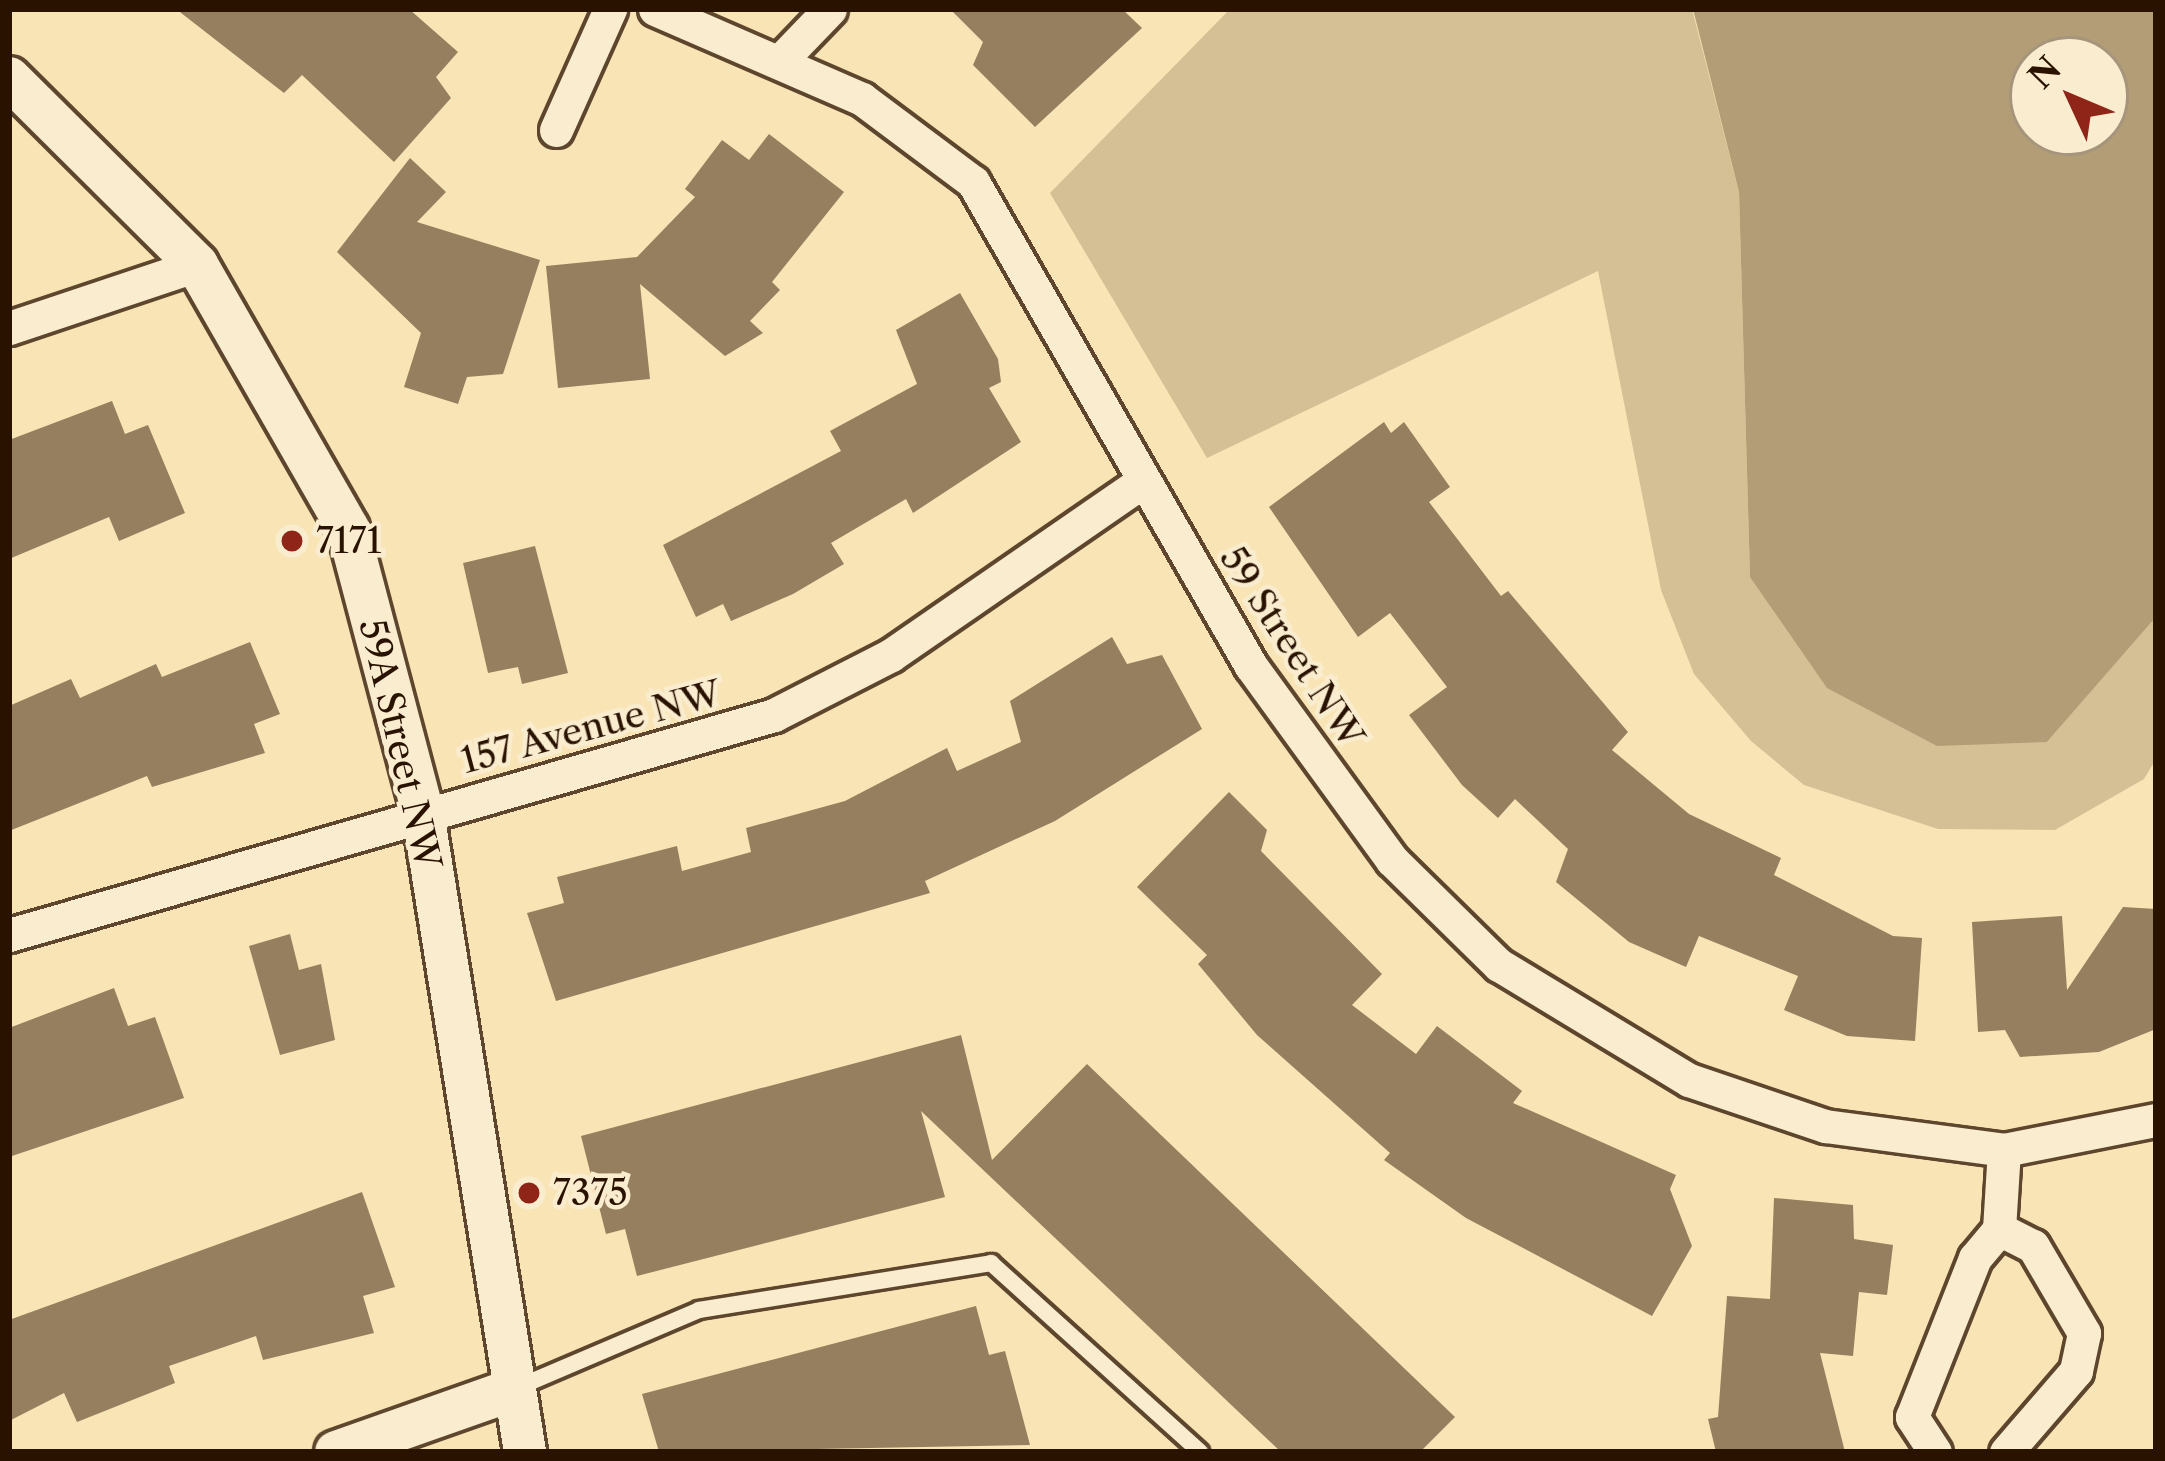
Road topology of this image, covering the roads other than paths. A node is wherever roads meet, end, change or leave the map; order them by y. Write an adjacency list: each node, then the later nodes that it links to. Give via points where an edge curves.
1 (610, 9): 6 (street)
2 (655, 9): 4 (street, 59 Street NW)
3 (830, 9): 4 (street)
4 (780, 62): 9 (street, 59 Street NW, via 904,125 973,182)
5 (9, 78): 7 (street, 59A Street NW)
6 (556, 130)
7 (197, 265): 8 (street); 10 (street, 59A Street NW, via 348,529)
8 (9, 328)
9 (1142, 482): 10 (street, 157 Avenue NW, via 827,693); 13 (street, 59 Street NW, via 1252,666 1366,824 1499,964 1636,1053 1755,1108)
10 (423, 814): 11 (street, 157 Avenue NW); 15 (street, 59A Street NW)
11 (9, 935)
12 (2156, 1120): 13 (street, 59 Street NW)
13 (2004, 1150): 14 (street)
14 (2000, 1229): 19 (street, via 1976,1258 1918,1393 1912,1417); 20 (street, via 2033,1246 2084,1333 2076,1371)
15 (512, 1390): 16 (street); 17 (street, 59A Street NW); 18 (lane, via 699,1310 991,1262)
16 (336, 1452)
17 (525, 1452)
18 (1200, 1452)
19 (1935, 1452)
20 (2006, 1452)

